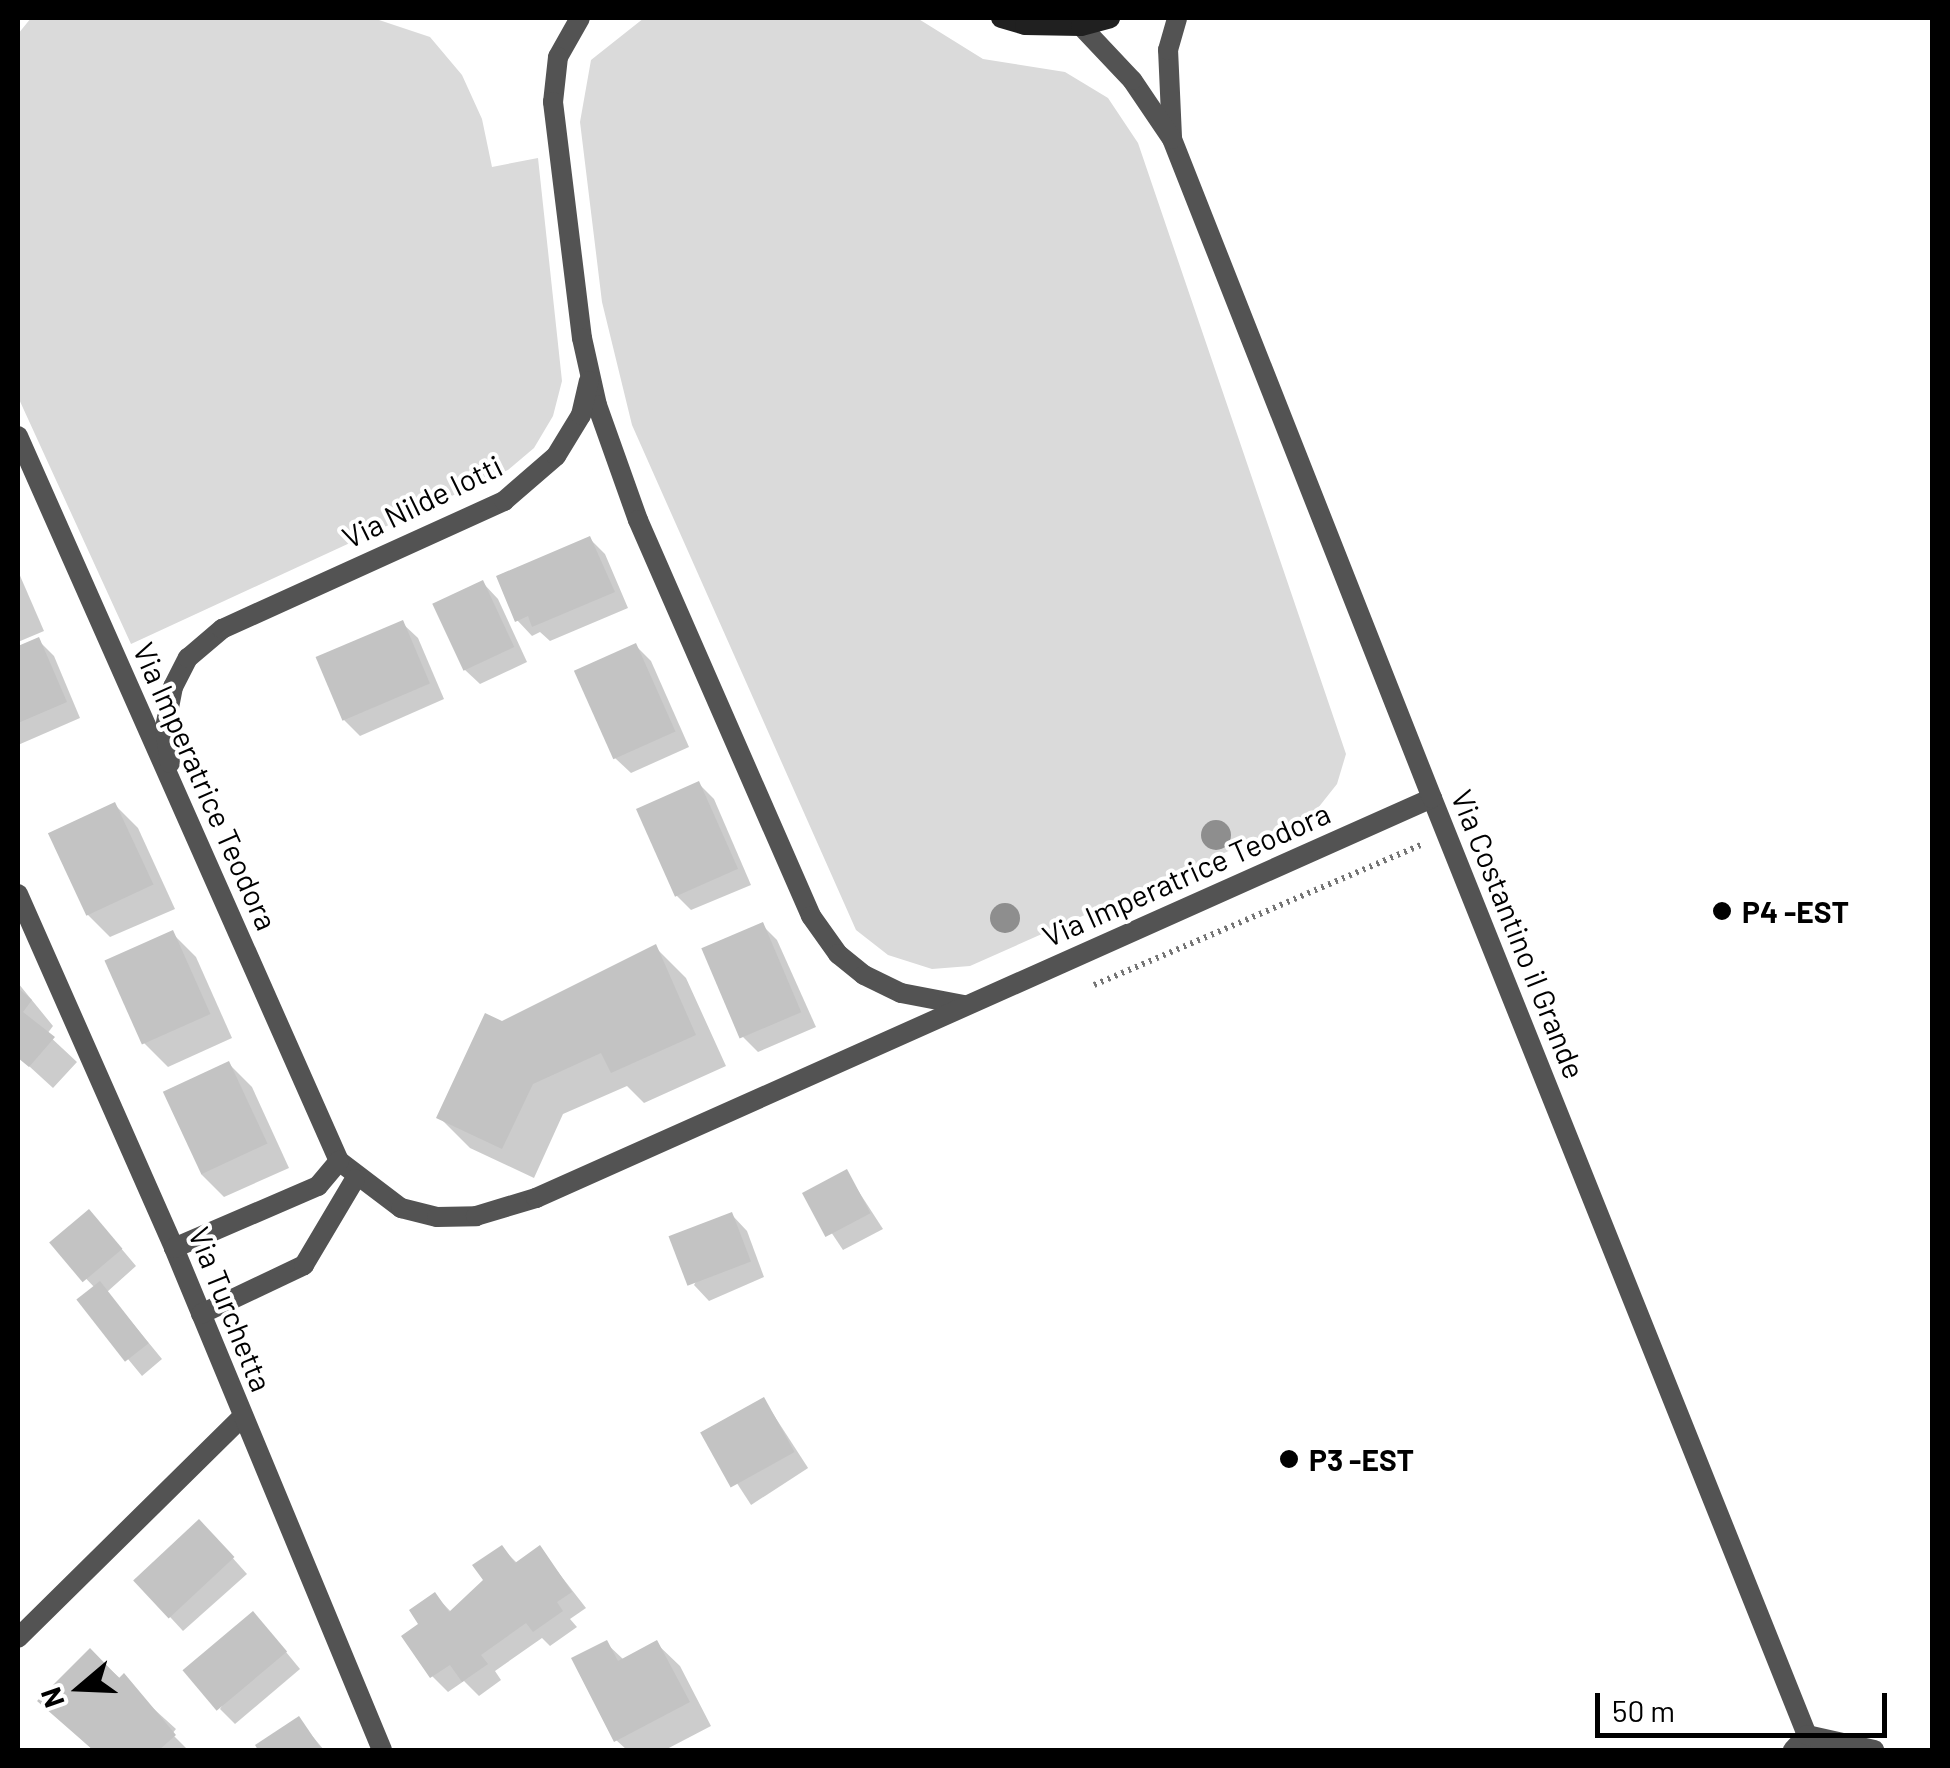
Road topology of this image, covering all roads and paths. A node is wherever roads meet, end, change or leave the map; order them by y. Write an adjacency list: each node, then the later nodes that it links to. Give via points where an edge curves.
1 (580, 18): 7 (street, Via Nilde Iotti, via 558,57 554,102)
2 (1001, 18): 5 (main road, via 1025,26)
3 (1110, 18): 5 (main road)
4 (1178, 18): 6 (street, Via Costantino il Grande, via 1168,50)
5 (1081, 26): 6 (street, Via Costantino il Grande, via 1132,80)
6 (1172, 139): 10 (street, Via Costantino il Grande)
7 (590, 375): 9 (street, Via Nilde Iotti, via 581,414 556,456 504,501 222,629 188,658 165,728); 12 (street, via 638,520 811,916 838,954 864,975 902,993)
8 (18, 436): 9 (street, Via Imperatrice Teodora)
9 (174, 789): 13 (street, Via Imperatrice Teodora)
10 (1432, 798): 12 (street, Via Imperatrice Teodora); 19 (street, Via Costantino il Grande)
11 (18, 894): 15 (street, Via Turchetta)
12 (964, 1005): 14 (street, Via Imperatrice Teodora, via 536,1198 476,1216 401,1208)
13 (339, 1161): 14 (street, Via Imperatrice Teodora); 15 (street, via 318,1186)
14 (355, 1180): 16 (street, via 304,1265)
15 (174, 1248): 16 (street, Via Turchetta)
16 (200, 1314): 17 (street, Via Turchetta)
17 (242, 1416): 18 (street); 20 (street, Via Turchetta)
18 (18, 1638)
19 (1805, 1746): 21 (street)
20 (382, 1750)
21 (1874, 1750)

